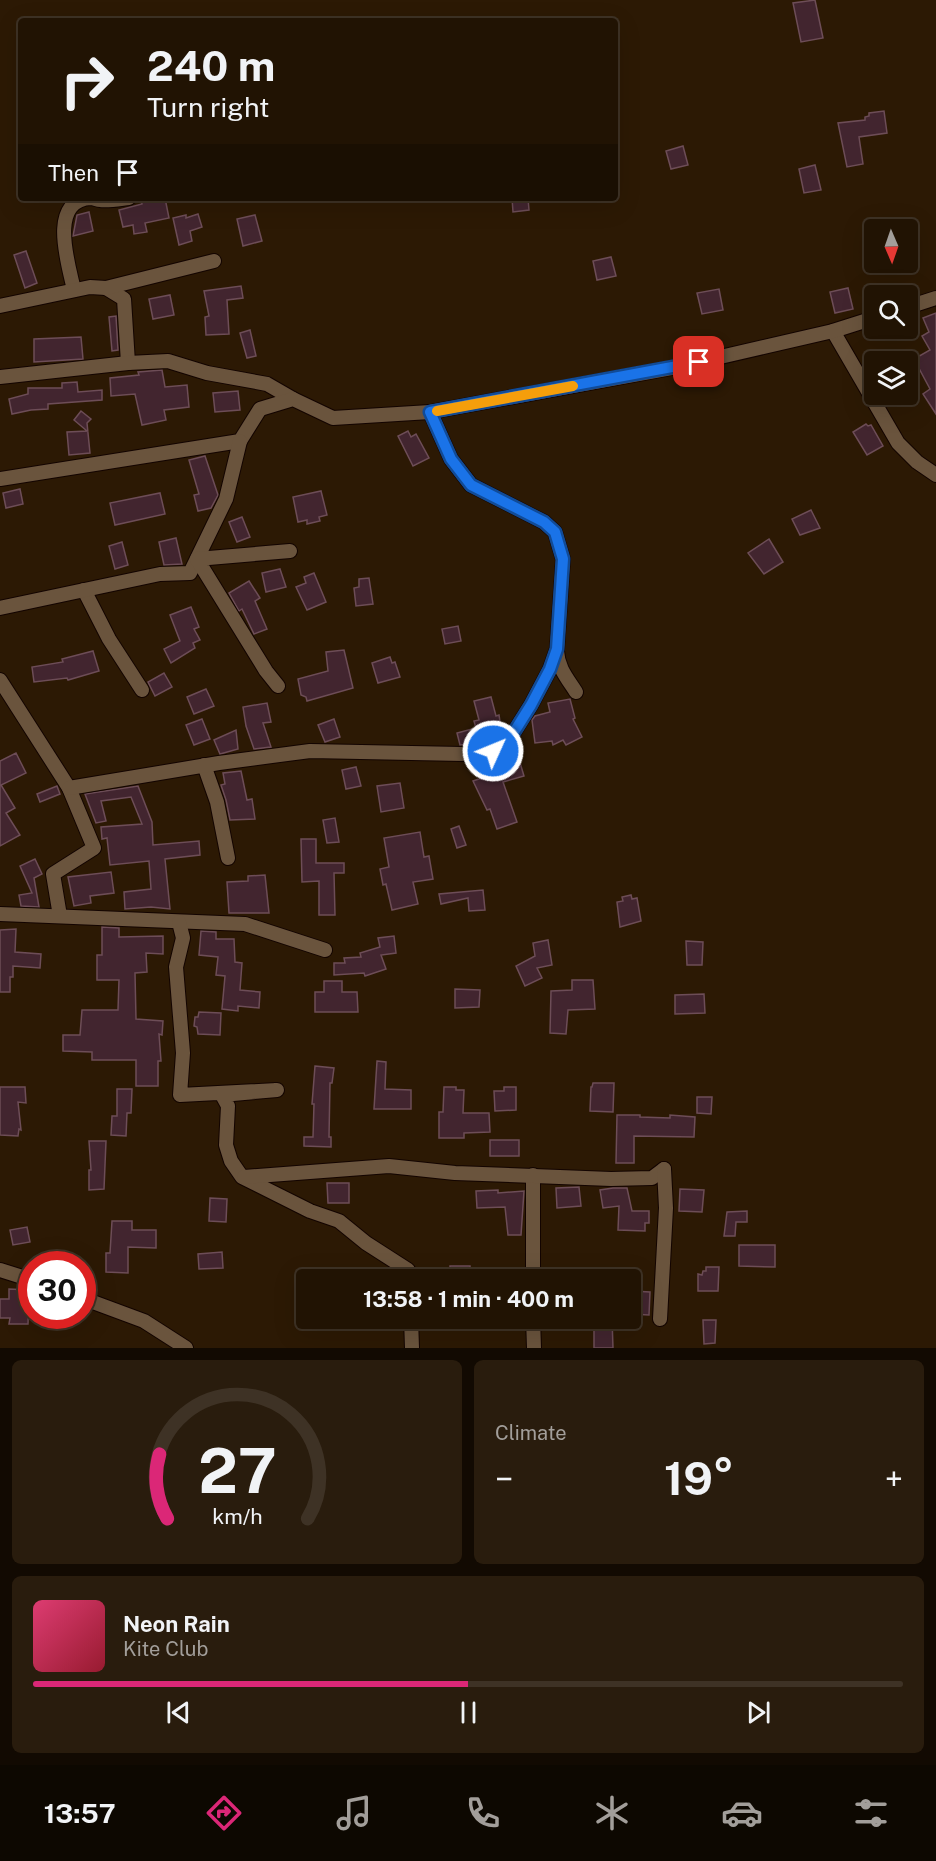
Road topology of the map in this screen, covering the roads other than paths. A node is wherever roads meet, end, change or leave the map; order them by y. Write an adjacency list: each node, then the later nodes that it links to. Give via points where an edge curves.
1 (82, 201): 4 (street, via 65,217 63,226)
2 (214, 261): 3 (street)
3 (106, 288): 4 (street); 10 (street, via 124,299)
4 (74, 290): 7 (street)
5 (936, 298): 6 (street)
6 (918, 304)
7 (0, 306)
8 (864, 321): 9 (street)
9 (834, 331): 13 (street, via 677,367); 15 (street, via 898,443)
10 (128, 363): 11 (street); 12 (street, via 168,361 267,384)
11 (0, 377)
12 (294, 399): 13 (street, via 333,418); 14 (street, via 260,409)
13 (430, 412): 21 (street, via 451,459 471,485 544,522 555,532 563,559)
14 (240, 441): 16 (street); 18 (street, via 226,499)
15 (936, 475)
16 (0, 479)
17 (290, 551): 18 (street)
18 (197, 559): 19 (street, via 190,573 160,574); 23 (street)
19 (84, 590): 20 (street); 24 (street)
20 (0, 608)
21 (557, 649): 25 (street, via 561,670); 26 (street, via 531,705 509,740 493,751 462,754 310,750)
22 (0, 680): 27 (street)
23 (278, 686)
24 (142, 690)
25 (576, 692)
26 (204, 765): 27 (street); 28 (street, via 217,802)
27 (69, 788): 30 (street, via 94,848 53,873)
28 (228, 858)
29 (0, 914): 30 (street)
30 (60, 916): 31 (street)
31 (179, 922): 32 (street, via 245,924); 34 (street, via 183,938 176,967 183,1053 180,1095 277,1089 222,1095 228,1106 226,1145)
32 (325, 950)
33 (533, 1176): 34 (street, via 389,1166); 36 (street); 40 (street, via 652,1178 664,1169 666,1208)
34 (242, 1177): 35 (street, via 339,1221)
35 (408, 1269)
36 (533, 1269)
37 (0, 1270): 38 (street)
38 (18, 1276)
39 (96, 1303): 43 (street, via 144,1321)
40 (660, 1319)
41 (411, 1329): 44 (street)
42 (533, 1329): 45 (street)
43 (186, 1348)
44 (412, 1348)
45 (534, 1348)

